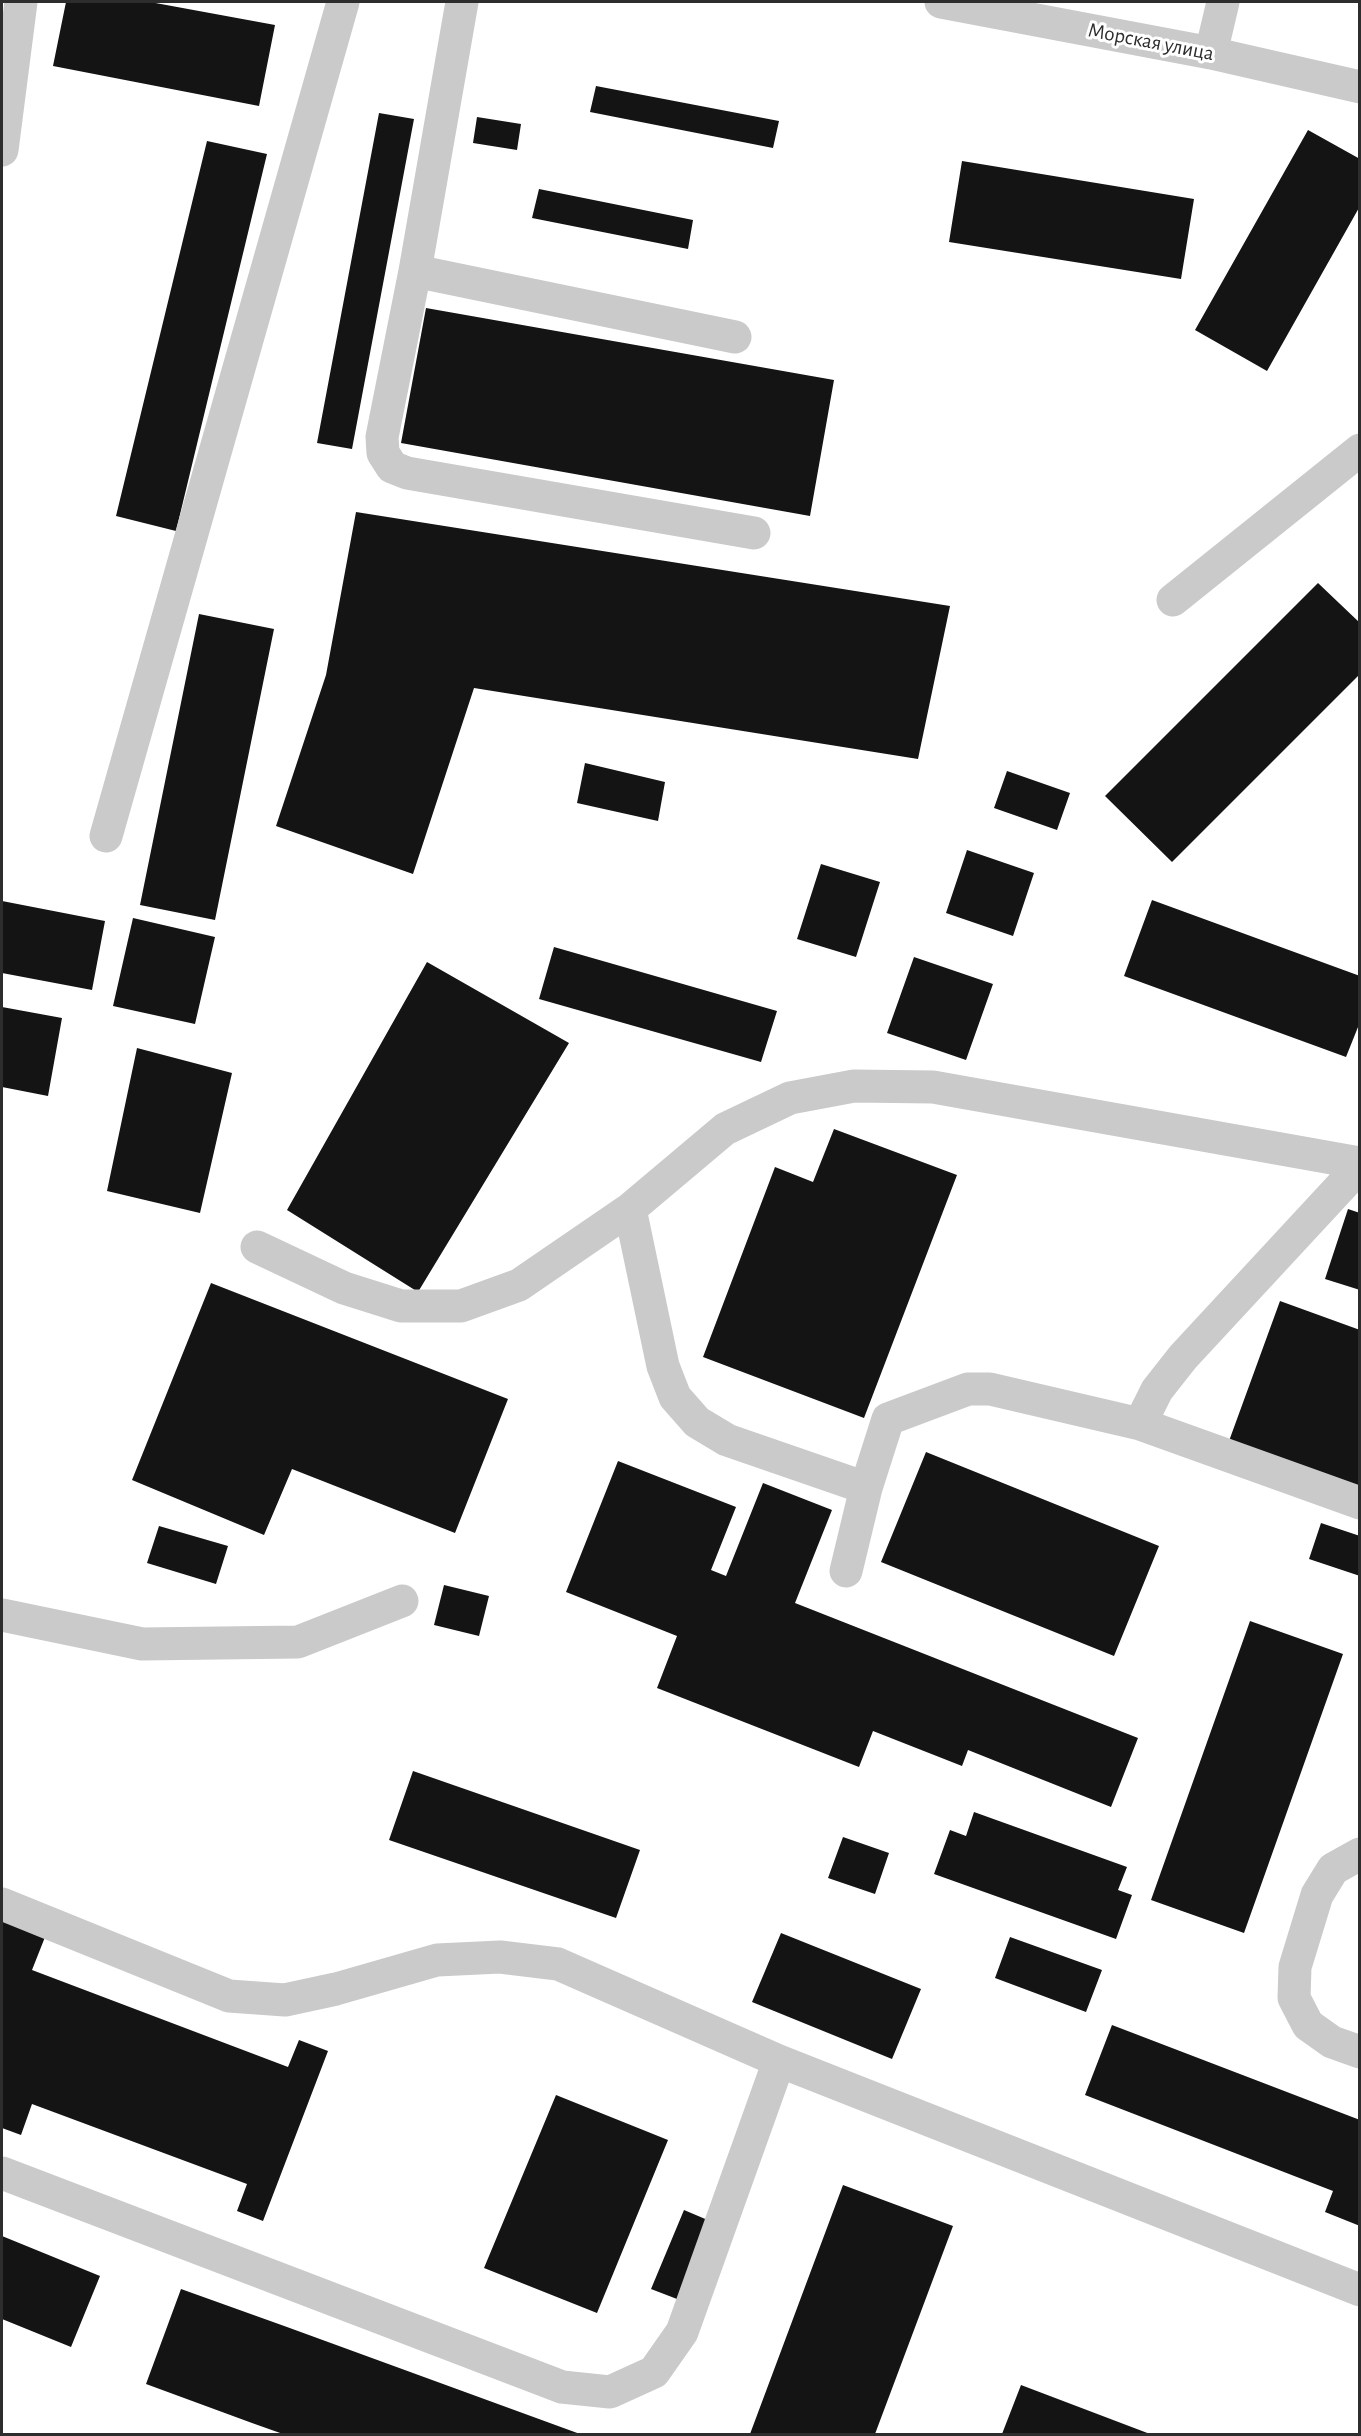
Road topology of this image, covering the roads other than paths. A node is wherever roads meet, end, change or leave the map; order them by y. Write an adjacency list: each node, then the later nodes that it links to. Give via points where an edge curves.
1 (21, 2): 8 (street)
2 (343, 2): 14 (street)
3 (462, 2): 9 (street)
4 (941, 2): 6 (street, Морская улица)
5 (1223, 2): 6 (street)
6 (1211, 53): 7 (street, Морская улица)
7 (1359, 87)
8 (2, 150)
9 (415, 271): 10 (street); 12 (street, via 382,437 383,453 392,466 407,473)
10 (735, 336)
11 (1359, 450): 13 (street)
12 (753, 533)
13 (1173, 600)
14 (106, 836)
15 (1359, 1165): 16 (street, via 933,1087 854,1086 789,1098 725,1129); 18 (street, via 1183,1357 1157,1390)
16 (630, 1209): 17 (street, via 519,1285 461,1306 401,1306 344,1288); 19 (street, via 663,1366 675,1397 697,1422 727,1440)
17 (258, 1247)
18 (1140, 1424): 19 (street, via 990,1389 968,1389 888,1419); 20 (street)
19 (866, 1488): 21 (street)
20 (1359, 1503)
21 (846, 1571)
22 (402, 1601): 23 (street, via 298,1642 142,1644)
23 (2, 1615)
24 (1359, 1854): 26 (street, via 1333,1869 1317,1895 1295,1967 1294,1998 1308,2025 1332,2042)
25 (2, 1904): 27 (street, via 229,1996 285,2000 437,1960 500,1957 558,1964)
26 (1359, 2052)
27 (779, 2061): 28 (street, via 682,2332 654,2372 610,2392 562,2387); 29 (street)
28 (2, 2173)
29 (1359, 2290)

